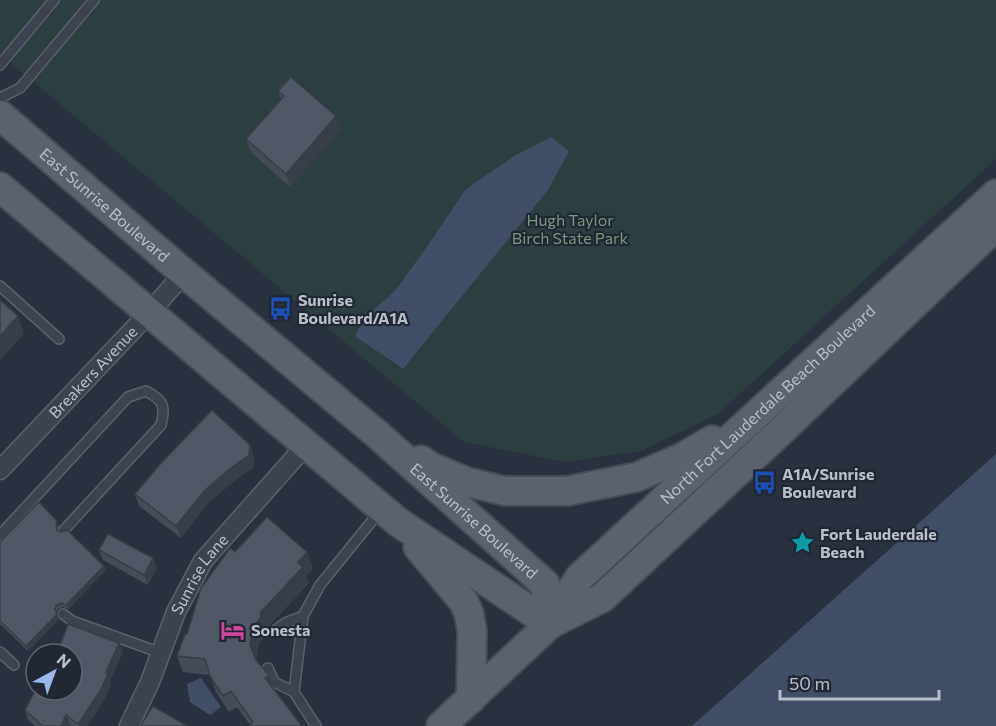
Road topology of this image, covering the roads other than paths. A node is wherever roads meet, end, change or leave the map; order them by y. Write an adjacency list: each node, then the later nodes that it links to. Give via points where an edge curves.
1 (54, 0): 3 (lane)
2 (94, 0): 4 (lane, via 20,88)
3 (0, 65)
4 (0, 98)
5 (0, 115): 9 (main road, East Sunrise Boulevard)
6 (0, 187): 11 (main road, East Sunrise Boulevard)
7 (996, 194): 13 (main road, North Fort Lauderdale Beach Boulevard)
8 (996, 226): 22 (main road, North Fort Lauderdale Beach Boulevard, via 602,598)
9 (184, 273): 11 (street, Breakers Avenue); 14 (main road, East Sunrise Boulevard)
10 (0, 286): 12 (lane)
11 (149, 313): 15 (main road, East Sunrise Boulevard); 16 (street, Breakers Avenue)
12 (59, 339)
13 (758, 413): 14 (main road, via 681,458 637,477 567,491 505,491 467,482 431,467); 22 (main road, North Fort Lauderdale Beach Boulevard, via 579,578)
14 (378, 435): 22 (main road, East Sunrise Boulevard, via 545,584)
15 (306, 445): 17 (main road, East Sunrise Boulevard); 25 (street, Sunrise Lane, via 203,561)
16 (0, 470)
17 (390, 516): 21 (lane, via 320,585); 22 (main road, East Sunrise Boulevard); 29 (main road, via 464,602 471,631)
18 (64, 530): 19 (lane, via 161,425 165,411 158,397 146,391 128,397)
19 (0, 535)
20 (63, 614): 25 (lane, via 72,621)
21 (303, 616): 23 (lane); 28 (lane)
22 (550, 624): 29 (main road, North Fort Lauderdale Beach Boulevard)
23 (273, 632)
24 (0, 652): 26 (lane)
25 (160, 653): 30 (street, Sunrise Lane)
26 (14, 665)
27 (268, 668): 28 (lane, via 274,682)
28 (294, 692): 31 (lane)
29 (471, 699): 32 (main road, North Fort Lauderdale Beach Boulevard)
30 (129, 726)
31 (316, 726)
32 (441, 726)

